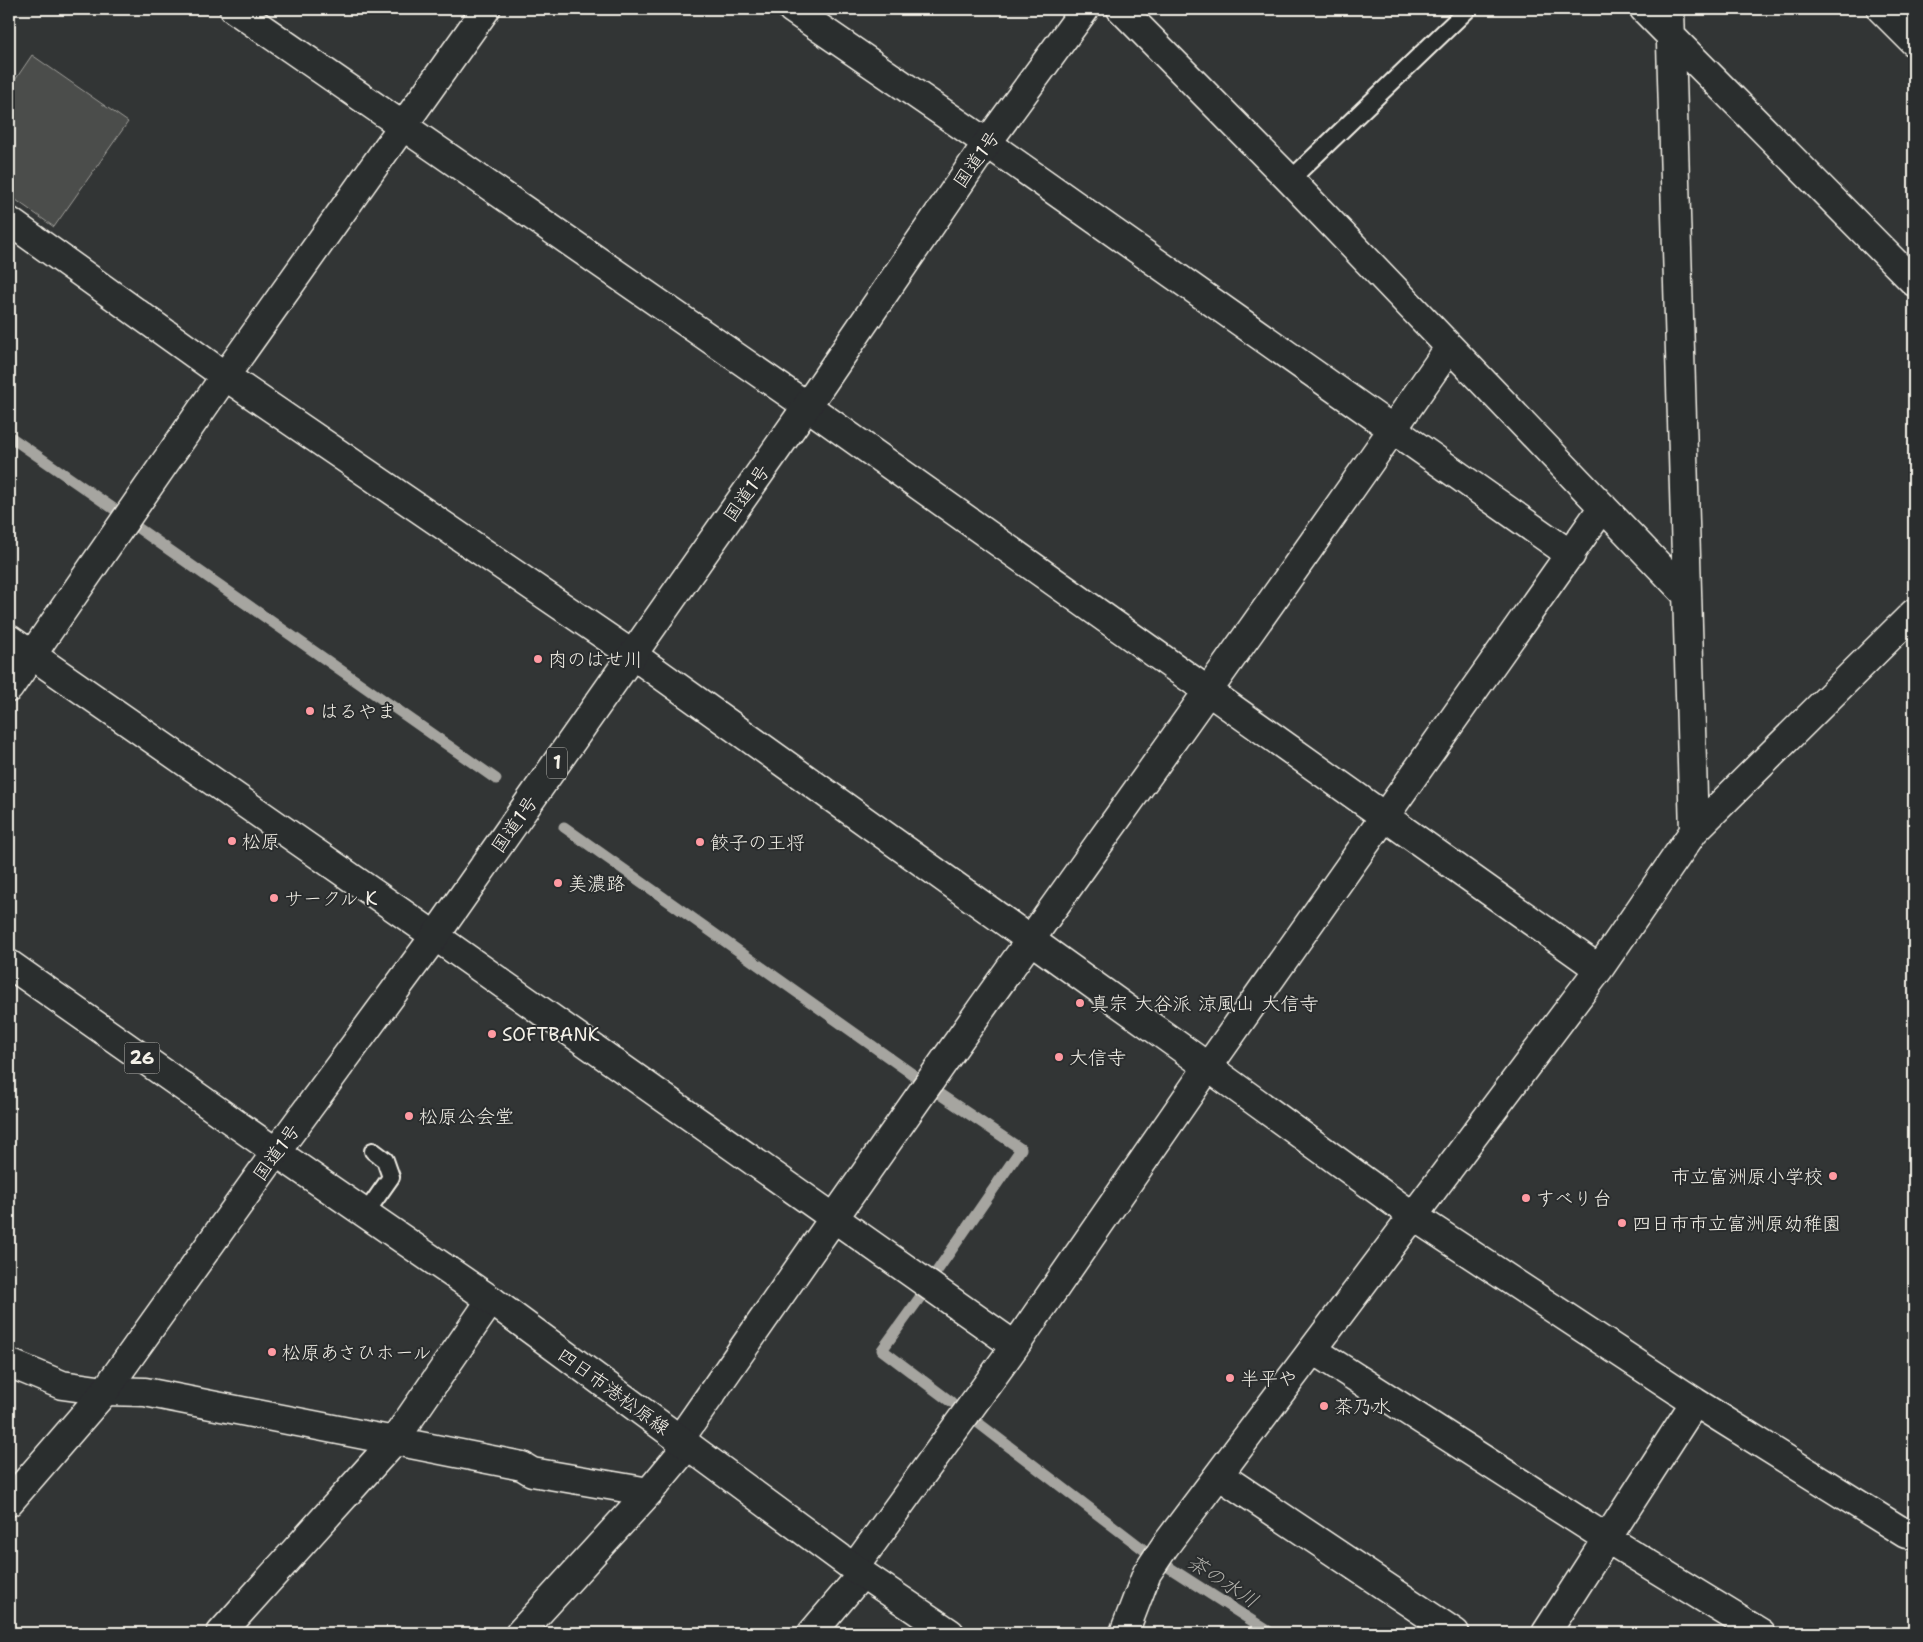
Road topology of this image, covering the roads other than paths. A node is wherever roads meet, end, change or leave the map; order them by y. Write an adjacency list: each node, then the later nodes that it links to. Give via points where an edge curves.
1 (234, 9): 11 (main road)
2 (486, 9): 11 (main road)
3 (792, 9): 12 (main road)
4 (1084, 9): 12 (main road, 国道1号 / 1)
5 (1120, 9): 13 (main road)
6 (1468, 9): 13 (lane)
7 (1644, 9): 9 (main road)
8 (1881, 9): 10 (main road)
9 (1670, 22): 15 (main road); 22 (main road)
10 (1914, 42)
11 (403, 126): 17 (main road); 18 (main road)
12 (986, 143): 18 (main road, 国道1号 / 1); 19 (main road)
13 (1290, 180): 16 (main road)
14 (9, 221): 17 (main road)
15 (1914, 282)
16 (1449, 348): 19 (main road); 20 (main road)
17 (225, 376): 25 (main road); 26 (main road)
18 (807, 406): 26 (main road, 国道1号 / 1); 28 (main road)
19 (1393, 429): 21 (main road); 28 (main road)
20 (1603, 507): 21 (main road); 22 (main road)
21 (1571, 555): 29 (main road)
22 (1687, 595): 30 (main road)
23 (1914, 613): 30 (main road)
24 (9, 639): 25 (main road)
25 (31, 655): 27 (main road); 31 (main road)
26 (633, 655): 31 (main road, 国道1号 / 1); 32 (main road)
27 (9, 688)
28 (1209, 692): 29 (main road); 32 (main road)
29 (1386, 817): 34 (main road); 35 (main road)
30 (1694, 831): 34 (main road)
31 (435, 936): 37 (main road, 国道1号 / 1); 39 (main road)
32 (1030, 940): 35 (main road); 39 (main road)
33 (9, 964): 37 (main road, 26)
34 (1600, 969): 40 (main road)
35 (1208, 1066): 40 (main road); 42 (main road)
36 (373, 1151): 38 (lane, via 385,1160 391,1177)
37 (276, 1152): 38 (main road, 四日市港松原線); 45 (main road, 国道1号 / 1)
38 (365, 1214): 41 (main road, 四日市港松原線)
39 (834, 1216): 42 (main road); 48 (main road)
40 (1413, 1216): 43 (main road); 46 (main road)
41 (491, 1300): 47 (main road); 48 (main road, 四日市港松原線)
42 (1015, 1346): 54 (main road)
43 (1313, 1350): 49 (main road); 53 (main road)
44 (9, 1363): 45 (main road, via 62,1384)
45 (105, 1391): 47 (main road, via 145,1392); 51 (main road, 国道1号 / 1)
46 (1695, 1402): 52 (main road); 53 (main road)
47 (394, 1441): 50 (main road, via 522,1466 532,1472); 55 (main road)
48 (684, 1442): 50 (main road); 54 (main road, 四日市港松原線)
49 (1219, 1475): 59 (main road, via 1147,1573); 60 (main road)
50 (649, 1492): 56 (main road)
51 (9, 1502)
52 (1906, 1534)
53 (1606, 1538): 61 (main road); 62 (main road)
54 (858, 1571): 57 (main road); 58 (main road, 四日市港松原線)
55 (221, 1633)
56 (520, 1633)
57 (812, 1633)
58 (950, 1633)
59 (1124, 1633)
60 (1455, 1633)
61 (1546, 1633)
62 (1761, 1633)

